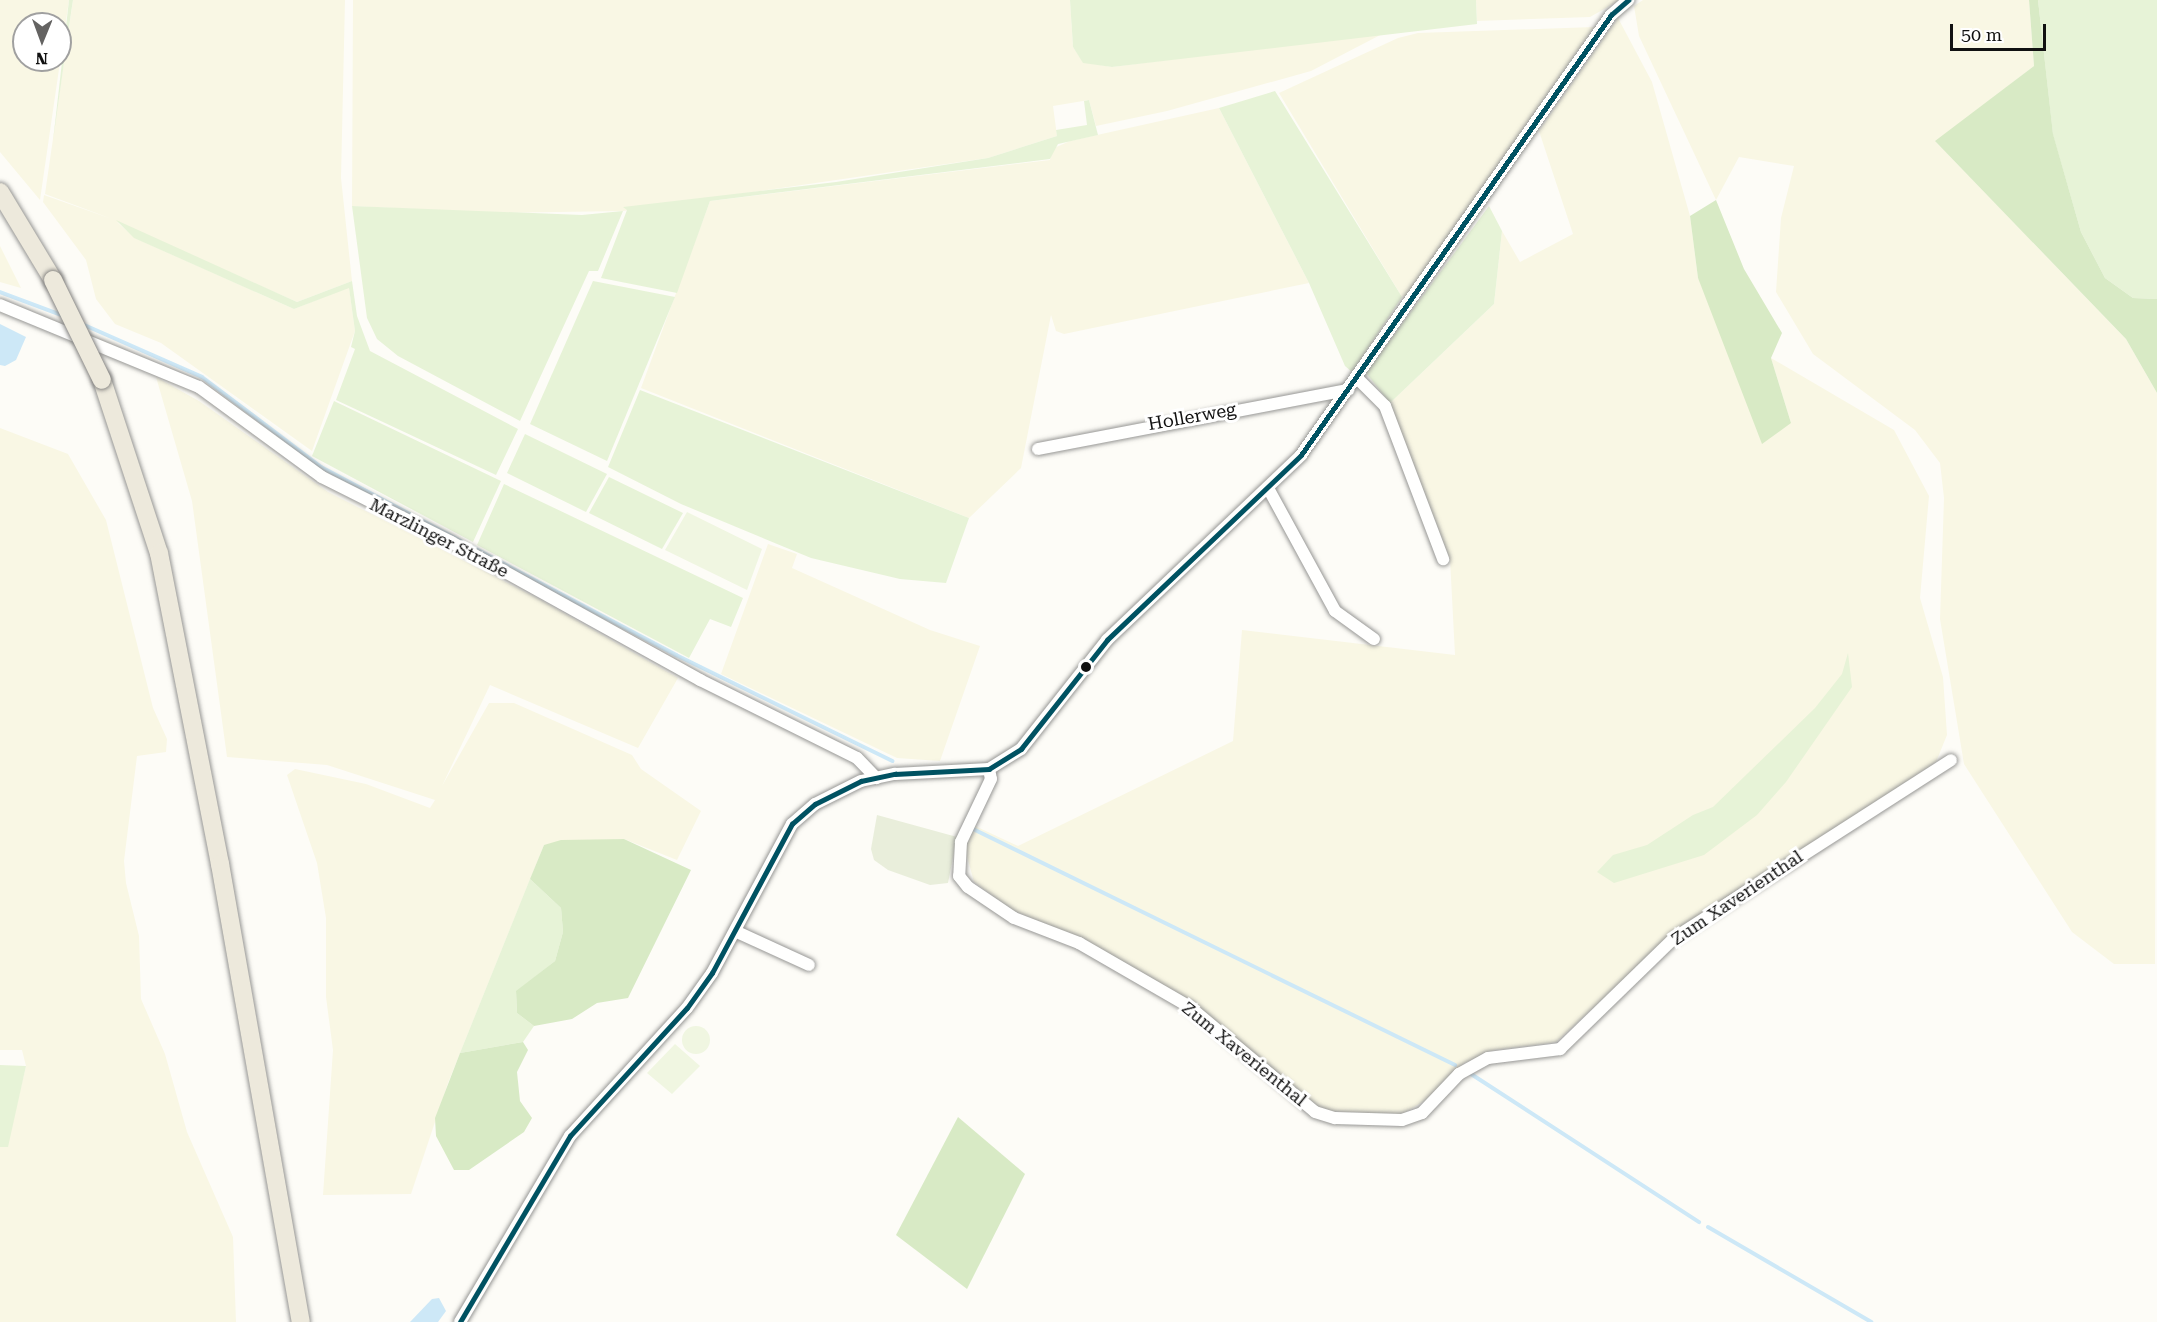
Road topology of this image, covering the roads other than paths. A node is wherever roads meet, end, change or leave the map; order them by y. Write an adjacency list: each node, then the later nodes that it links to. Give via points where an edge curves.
1 (1628, 0): 4 (street, via 1611,15)
2 (0, 192): 15 (main road, bridge, via 53,280 102,380 159,553 220,864)
3 (0, 305): 12 (street, Marzlinger Straße, via 199,387 322,477 452,542 700,680 857,758)
4 (1356, 377): 5 (street); 8 (street, via 1385,406)
5 (1348, 390): 6 (street, Hollerweg); 7 (street, via 1306,449)
6 (1038, 448)
7 (1268, 488): 9 (street, via 1335,611); 11 (street, via 1107,640 1021,749)
8 (1443, 560)
9 (1374, 639)
10 (1951, 760): 11 (street, Zum Xaverienthal, via 1674,938 1560,1049 1488,1058 1459,1074 1422,1113 1402,1120 1335,1118 1315,1112 1190,1007 1079,943 1014,918 968,887 958,876 961,843 990,779)
11 (989, 769): 12 (street)
12 (876, 778): 13 (street, via 835,793 792,824)
13 (737, 932): 14 (street); 16 (street, via 687,1008 570,1136)
14 (809, 965)
15 (301, 1322)
16 (460, 1322)

